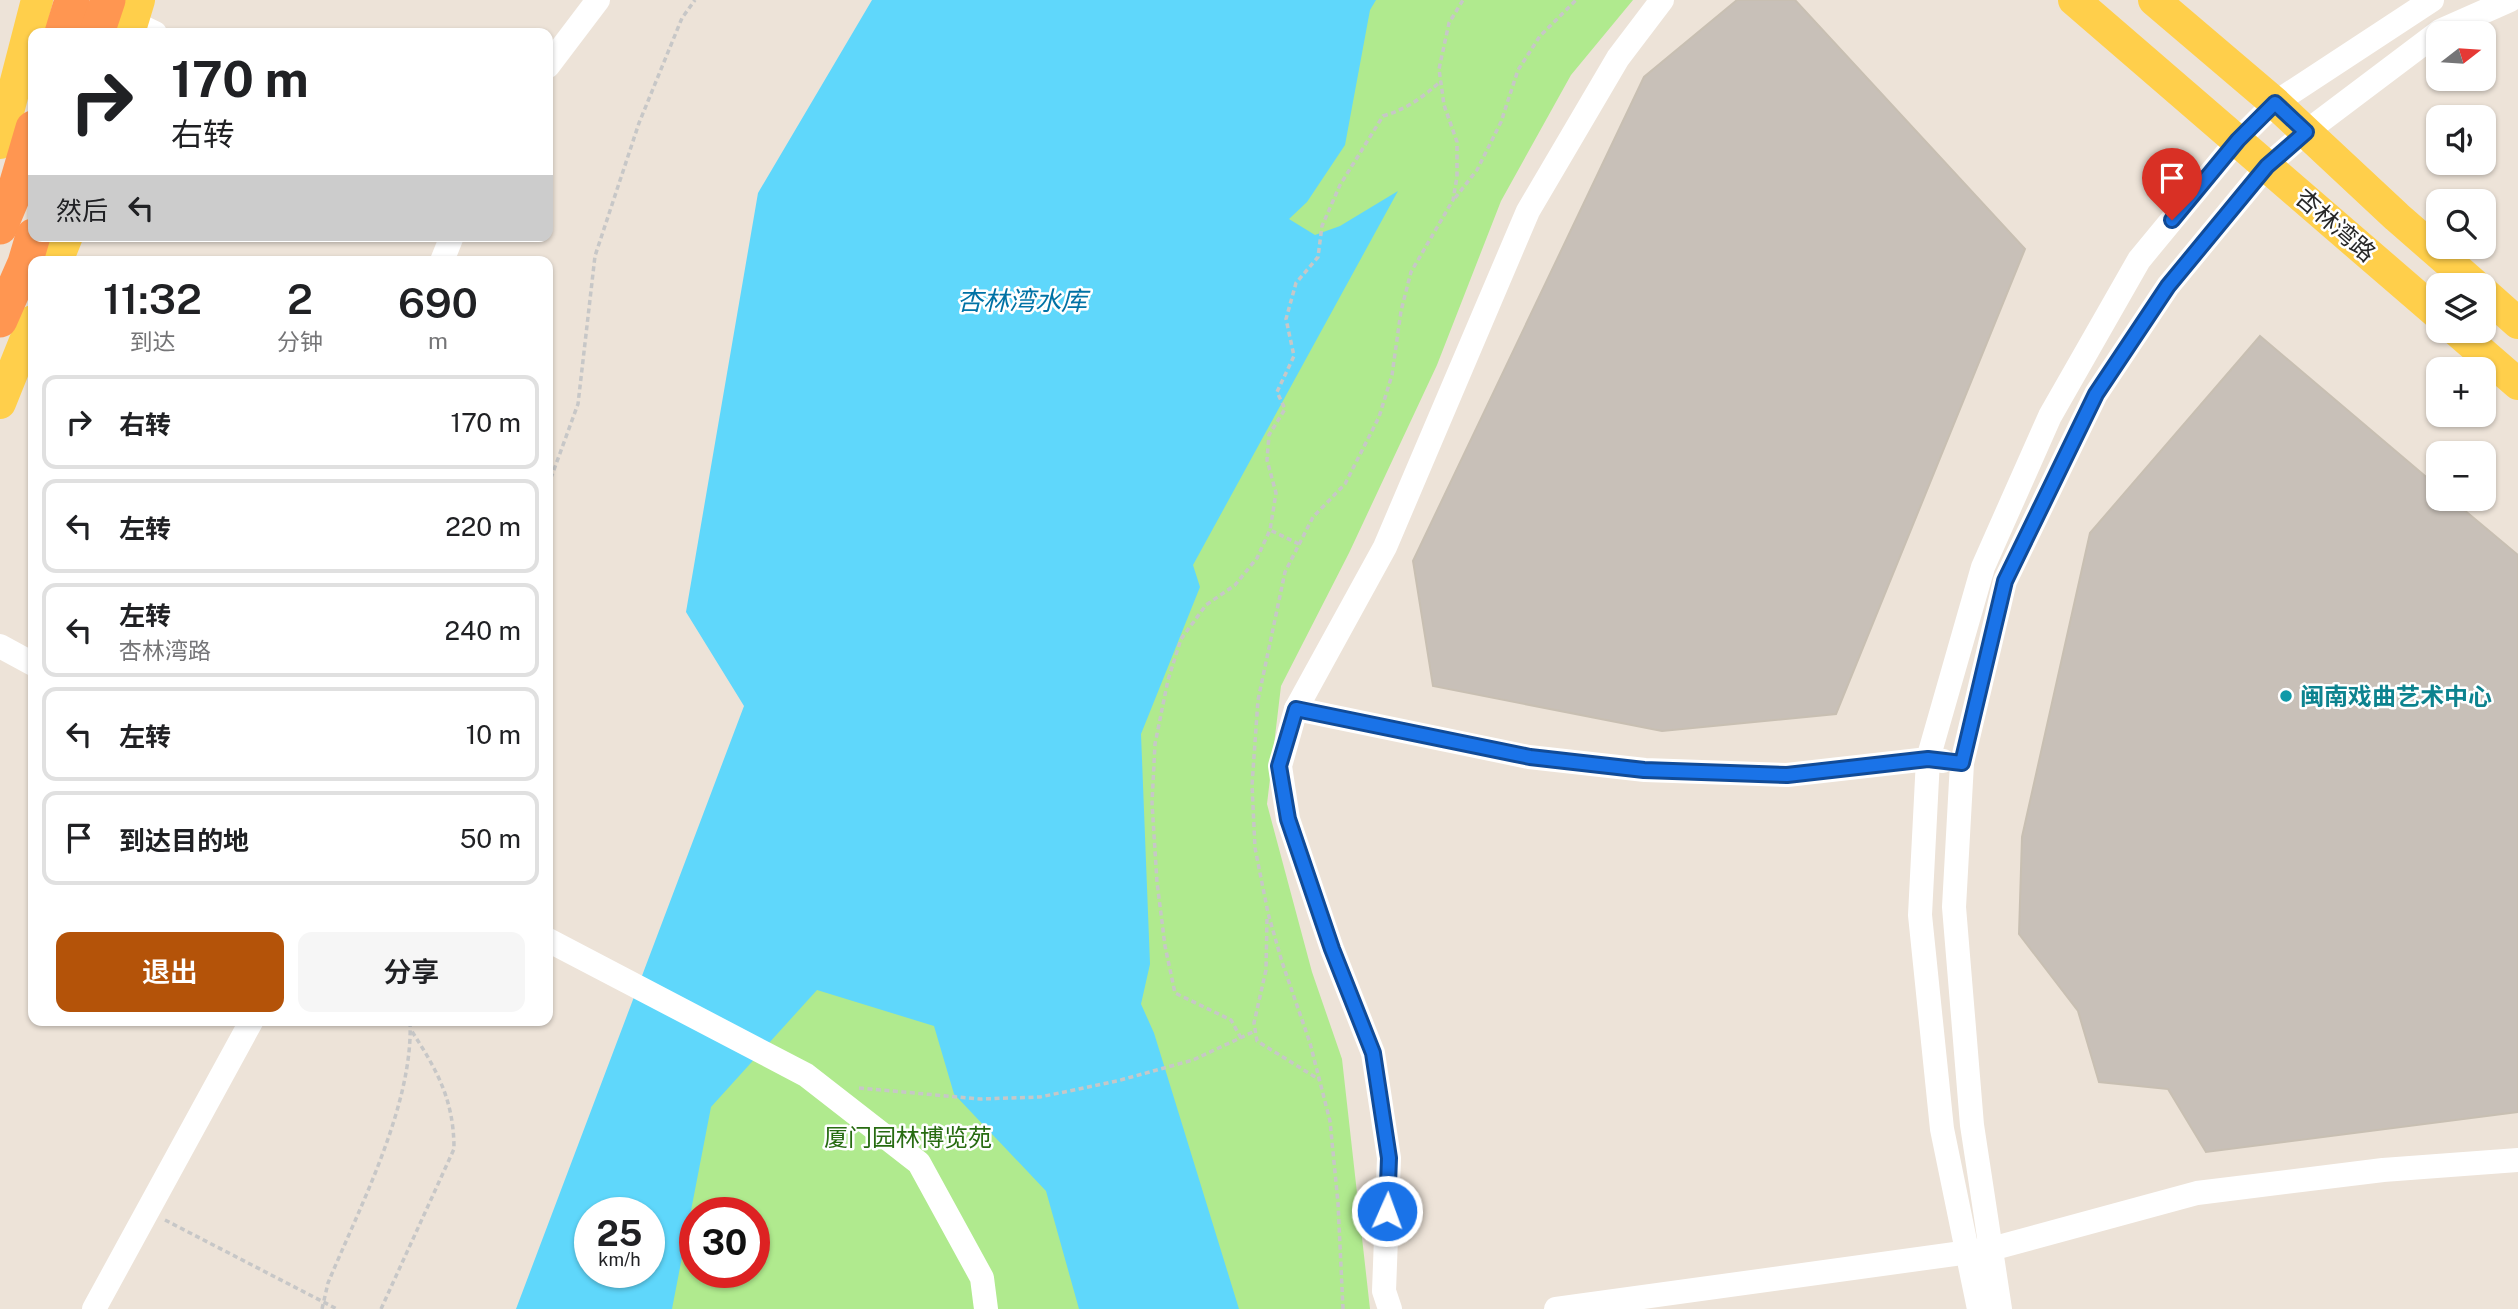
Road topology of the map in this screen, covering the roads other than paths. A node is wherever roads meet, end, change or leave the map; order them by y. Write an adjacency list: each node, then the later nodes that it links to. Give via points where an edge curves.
1 (37, 0): 10 (main road)
2 (72, 0): 11 (highway)
3 (598, 0): 14 (street)
4 (1662, 0): 38 (street, via 1618,58 1528,211 1385,547)
5 (2074, 0): 19 (main road, 杏林湾路)
6 (2154, 0): 16 (main road, 杏林湾路)
7 (2432, 0): 16 (street)
8 (2510, 0): 18 (street, via 2440,31)
9 (132, 18): 12 (highway)
10 (30, 28)
11 (64, 28)
12 (109, 28)
13 (28, 37): 15 (main road)
14 (553, 59)
15 (18, 78): 17 (main road); 20 (main road)
16 (2275, 103): 18 (main road, 杏林湾路); 19 (street)
17 (0, 122)
18 (2306, 132): 22 (street); 24 (main road, 杏林湾路)
19 (2238, 140): 22 (main road, 杏林湾路); 39 (street, via 2138,260 2050,416 1983,567)
20 (0, 144)
21 (28, 144): 23 (highway)
22 (2267, 166): 27 (main road, 杏林湾路); 40 (street, via 2168,286 2096,394 2005,581)
23 (6, 212)
24 (2462, 273)
25 (28, 280): 29 (highway)
26 (28, 304): 33 (main road)
27 (2426, 304)
28 (2496, 304): 30 (main road)
29 (0, 320)
30 (2518, 323)
31 (28, 333): 35 (main road)
32 (2471, 343): 34 (main road)
33 (0, 347)
34 (2518, 384)
35 (0, 403)
36 (0, 646): 37 (street)
37 (28, 661)
38 (1296, 709): 39 (street, via 1530,757 1644,770 1787,775); 47 (street, via 1279,766 1288,819 1373,1053 1389,1158 1384,1291)
39 (1928, 759): 40 (street); 44 (street, via 1920,915 1942,1129)
40 (1962, 763): 44 (street, via 1954,907)
41 (553, 943): 46 (street, via 806,1074 919,1163 982,1278)
42 (249, 1026): 45 (street)
43 (2518, 1160): 44 (street, via 2383,1170 2197,1193)
44 (1979, 1250): 48 (street); 49 (street); 50 (street)
45 (94, 1309)
46 (986, 1309)
47 (1390, 1309)
48 (1556, 1309)
49 (1979, 1309)
50 (2000, 1309)

